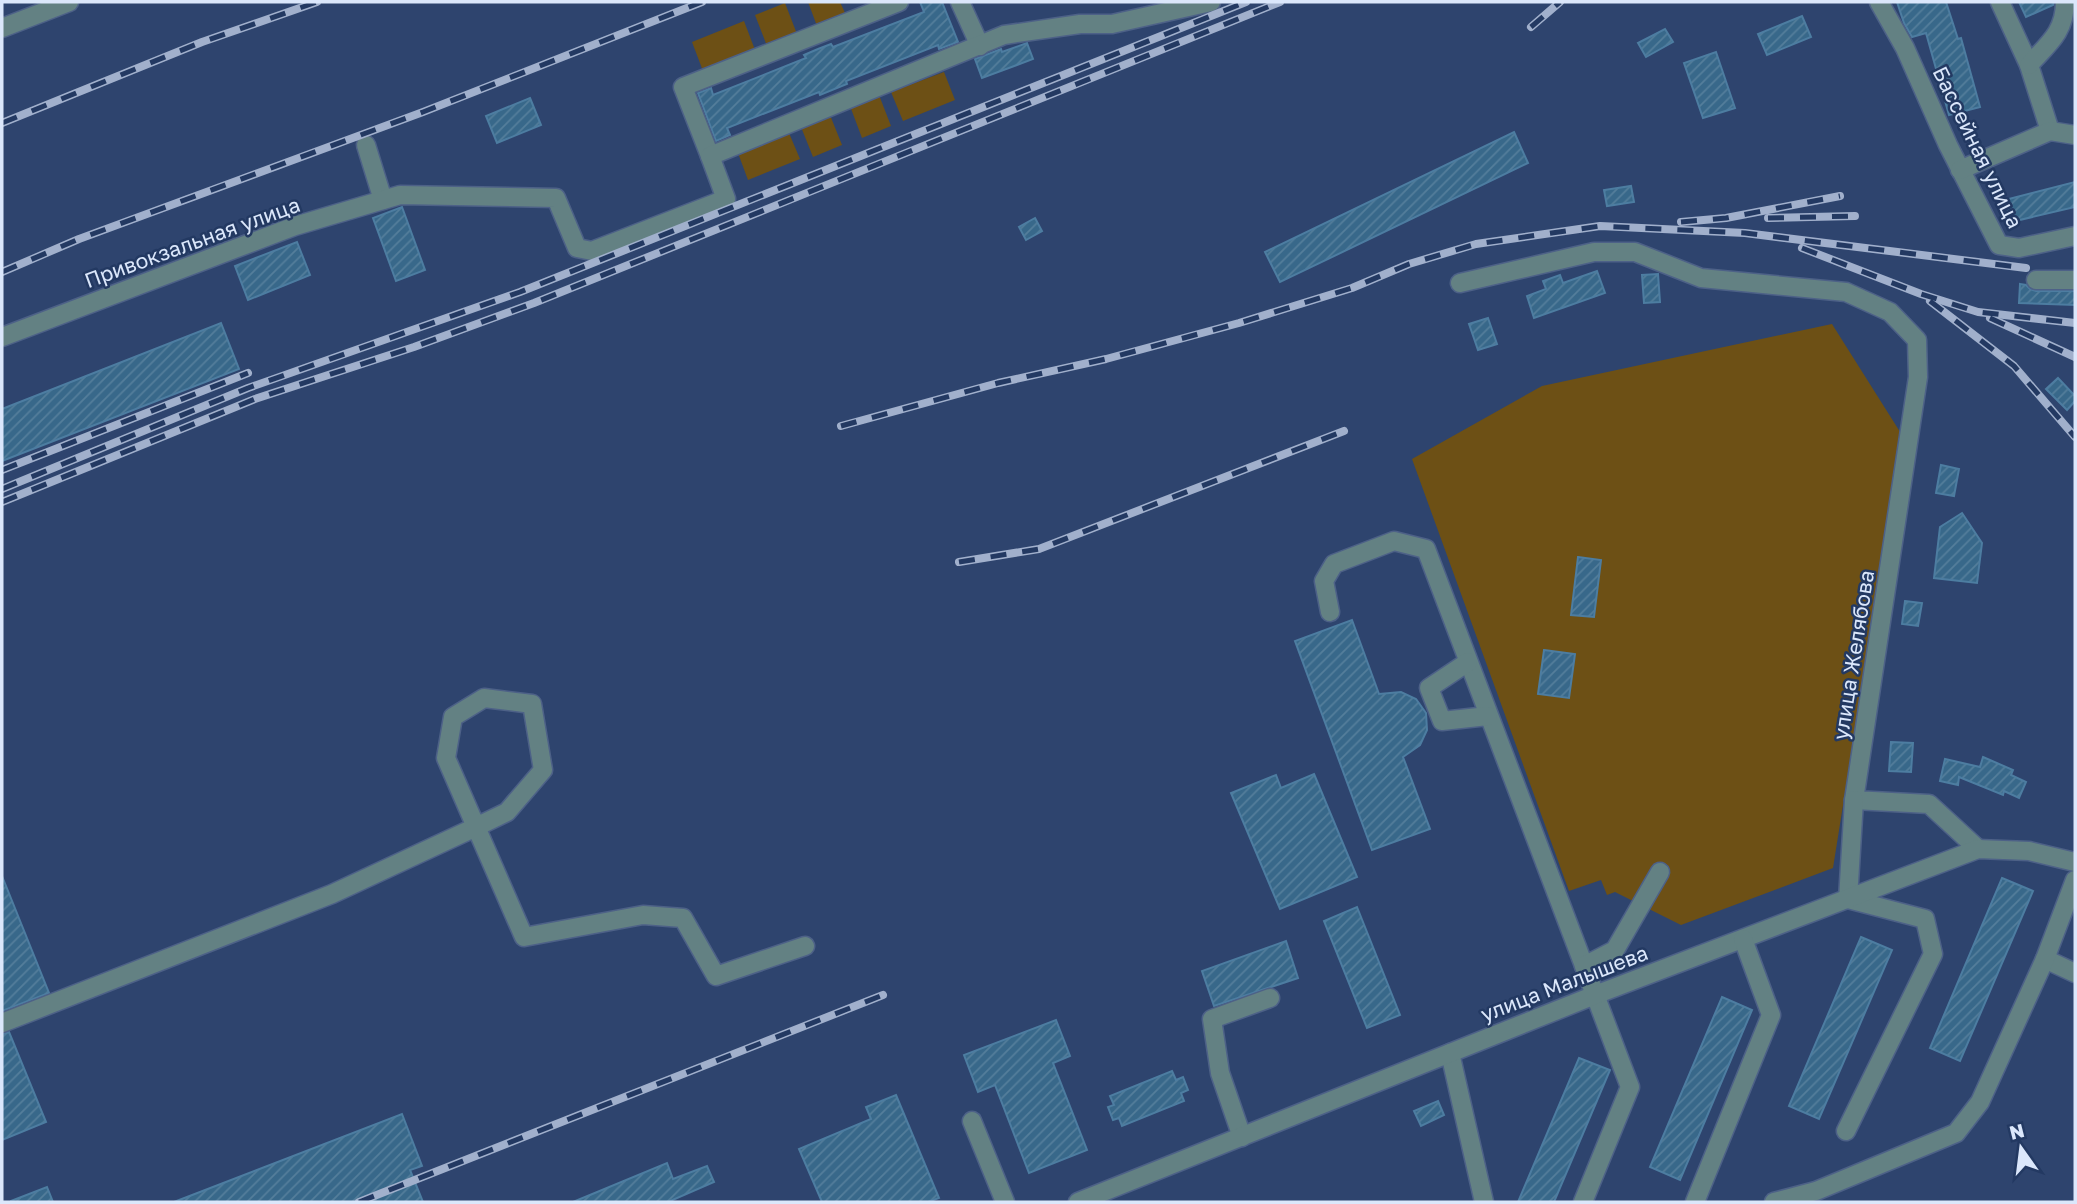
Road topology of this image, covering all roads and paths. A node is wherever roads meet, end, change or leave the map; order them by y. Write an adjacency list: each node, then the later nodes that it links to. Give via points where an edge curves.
1 (69, 2): 8 (street)
2 (899, 2): 14 (street, via 683,87)
3 (960, 2): 9 (street)
4 (1211, 2): 9 (street, via 1112,24 1004,35)
5 (1879, 2): 15 (street, Бассейная улица)
6 (2000, 2): 10 (street)
7 (2065, 2): 10 (street, via 2061,29)
8 (2, 28)
9 (980, 46): 14 (street)
10 (2029, 65): 11 (street)
11 (2050, 131): 12 (street); 15 (street)
12 (2075, 135)
13 (366, 145): 16 (street)
14 (710, 156): 16 (street, Привокзальная улица, via 726,198 592,251 577,248 556,198)
15 (1960, 170): 17 (street, Бассейная улица, via 1999,246 2019,248)
16 (391, 197): 21 (street, Привокзальная улица, via 295,226)
17 (2075, 236)
18 (2036, 280): 19 (street)
19 (2075, 280)
20 (1460, 283): 25 (street, улица Желябова, via 1594,251 1635,252 1701,278 1846,292 1891,312 1917,341 1919,377)
21 (2, 337)
22 (1329, 612): 23 (street, via 1324,582 1334,564 1394,541 1426,549)
23 (1468, 662): 24 (street); 24 (street, via 1429,688 1442,721)
24 (1488, 716): 35 (street)
25 (1854, 800): 27 (street, via 1928,804); 31 (street, улица Желябова)
26 (476, 827): 26 (street, via 507,813 543,770 531,704 484,698 453,717 446,758); 33 (street, via 524,937 643,915 683,918 716,976); 39 (street, via 332,894)
27 (1978, 849): 28 (street, улица Малышева, via 2029,851); 31 (street, улица Малышева)
28 (2075, 862)
29 (1660, 872): 35 (street, via 1615,950)
30 (2075, 880): 34 (street)
31 (1848, 899): 32 (street, улица Малышева); 42 (street, via 1925,919 1933,954)
32 (1743, 939): 37 (street, улица Малышева); 48 (street, via 1772,1015)
33 (805, 946)
34 (2045, 958): 36 (street); 49 (street, via 1980,1102 1956,1133 1816,1191)
35 (1584, 966): 37 (street)
36 (2075, 973)
37 (1595, 995): 40 (street, улица Малышева); 47 (street, via 1630,1087)
38 (1269, 998): 43 (street, via 1212,1019 1220,1073)
39 (2, 1023)
40 (1450, 1053): 43 (street, улица Малышева); 46 (street)
41 (972, 1121): 44 (street)
42 (1846, 1131)
43 (1242, 1137): 45 (street, улица Малышева)
44 (1005, 1202)
45 (1078, 1202)
46 (1484, 1202)
47 (1583, 1202)
48 (1695, 1202)
49 (1774, 1202)

